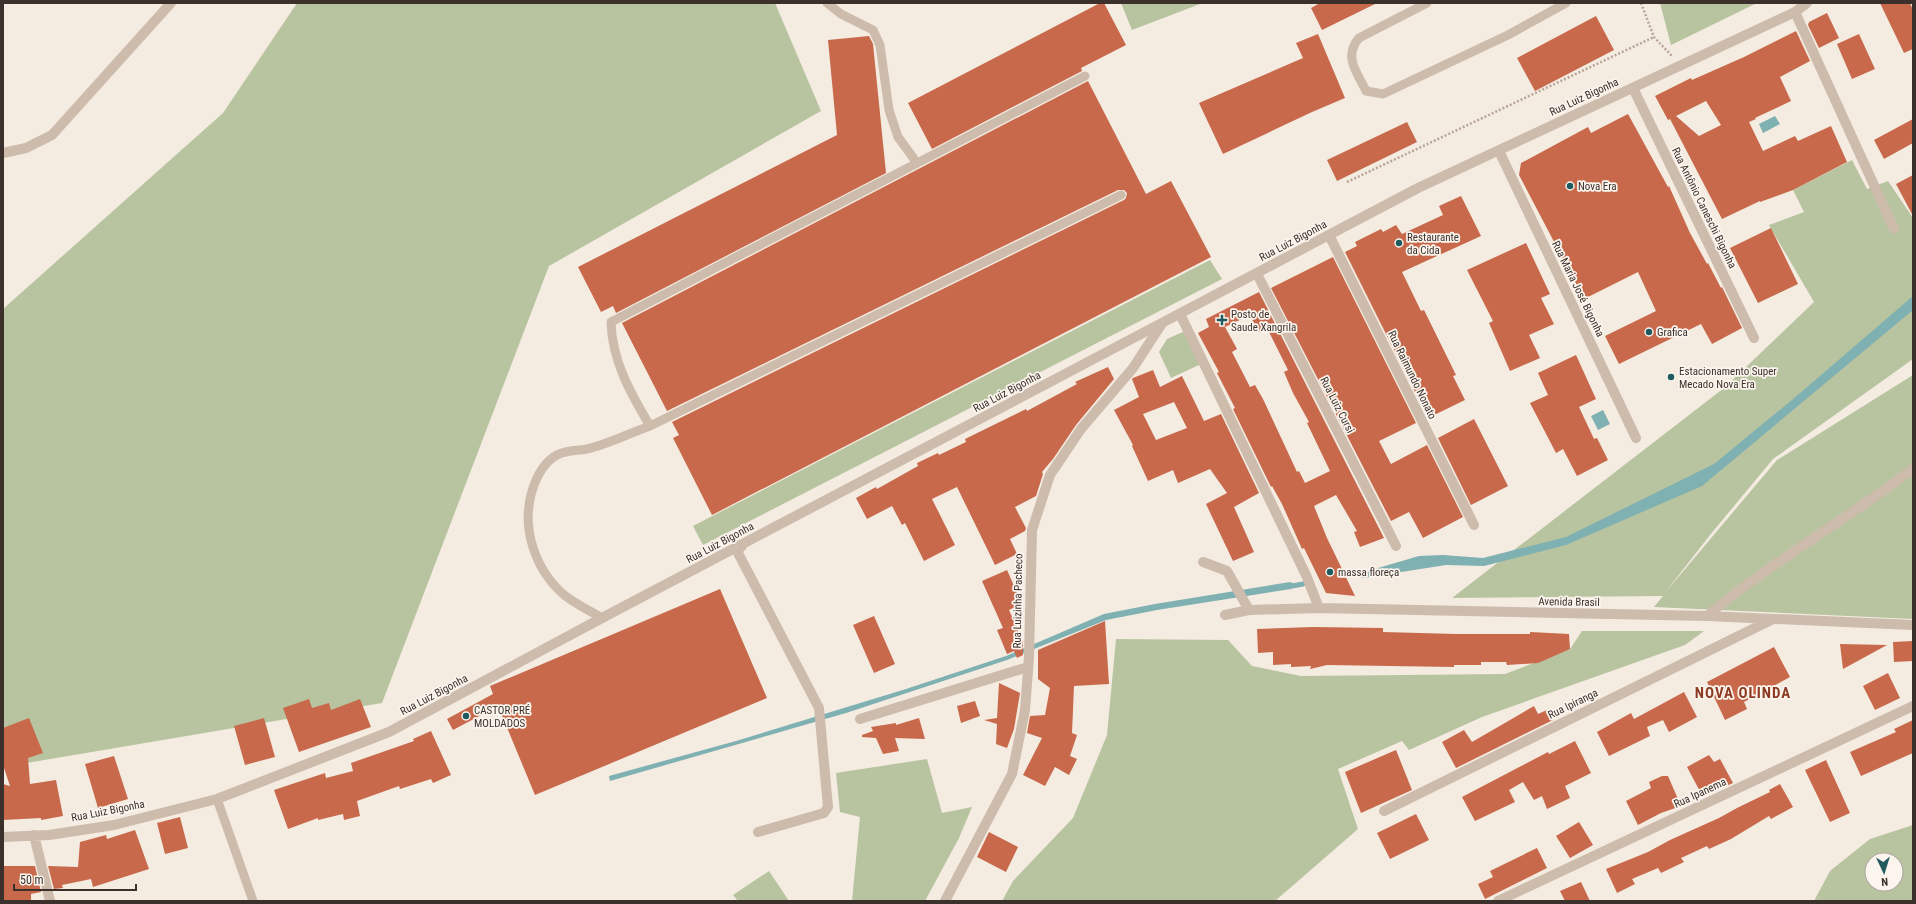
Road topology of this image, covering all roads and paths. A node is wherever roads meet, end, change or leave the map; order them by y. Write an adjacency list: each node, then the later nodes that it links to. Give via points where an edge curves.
1 (171, 3): 13 (street, via 52,135 26,148)
2 (827, 3): 14 (lane, via 841,14 873,30 880,45 889,110 898,137)
3 (1427, 3): 4 (lane, via 1359,38 1352,47 1351,61 1366,91 1383,94 1390,91 1508,35)
4 (1566, 3)
5 (1641, 3): 8 (path)
6 (1807, 3): 7 (street, Rua Luiz Bigonha)
7 (1795, 12): 9 (street, Rua Luiz Bigonha); 17 (street)
8 (1654, 37): 9 (path); 15 (path)
9 (1681, 65): 11 (street, Rua Luiz Bigonha)
10 (1085, 76): 14 (lane)
11 (1633, 88): 12 (street, Rua Luiz Bigonha); 22 (street, Rua Antônio Caneschi Bigonha)
12 (1499, 150): 18 (street, Rua Luiz Bigonha, via 1418,188); 24 (street, Rua Maria José Bigonha)
13 (3, 153)
14 (917, 163): 23 (lane, via 611,322 614,350 622,372)
15 (1347, 182)
16 (1121, 195): 23 (lane)
17 (1894, 229)
18 (1329, 236): 19 (street, Rua Luiz Bigonha); 26 (street, Rua Raimundo Nonato)
19 (1257, 274): 20 (street, Rua Luiz Bigonha); 28 (street, Rua Luiz Cursi)
20 (1180, 314): 21 (street, Rua Luiz Bigonha); 31 (street, via 1306,575)
21 (1161, 324): 27 (street, Rua Luiz Bigonha); 37 (street, Rua Luizinha Pacheco, via 1133,368 1081,429 1050,475 1032,530)
22 (1754, 338)
23 (650, 426): 34 (lane, via 587,449 557,455 539,473 530,495 529,531 537,559 564,594)
24 (1636, 438)
25 (1913, 469): 33 (street, via 1731,596)
26 (1474, 525)
27 (742, 546): 34 (street, Rua Luiz Bigonha); 42 (street, via 737,550 819,708 828,807 824,813)
28 (1396, 546)
29 (1203, 562): 30 (street, via 1227,571)
30 (1247, 607): 31 (street, Avenida Brasil); 32 (street, Avenida Brasil)
31 (1319, 608): 33 (street, Avenida Brasil)
32 (1225, 615)
33 (1707, 616): 35 (street, Avenida Brasil)
34 (602, 618): 40 (street, Rua Luiz Bigonha, via 389,732)
35 (1773, 619): 36 (street, Avenida Brasil); 41 (street, Rua Ipiranga)
36 (1913, 625)
37 (1028, 667): 39 (street); 47 (street, Rua Luizinha Pacheco, via 1025,710 1012,774)
38 (1913, 706): 48 (street, Rua Ipanema)
39 (860, 719)
40 (217, 799): 43 (street, Rua Luiz Bigonha, via 114,825); 46 (lane)
41 (1384, 811)
42 (758, 832)
43 (34, 835): 44 (street, Rua Luiz Bigonha); 45 (street)
44 (3, 837)
45 (50, 901)
46 (253, 901)
47 (945, 901)
48 (1498, 901)

